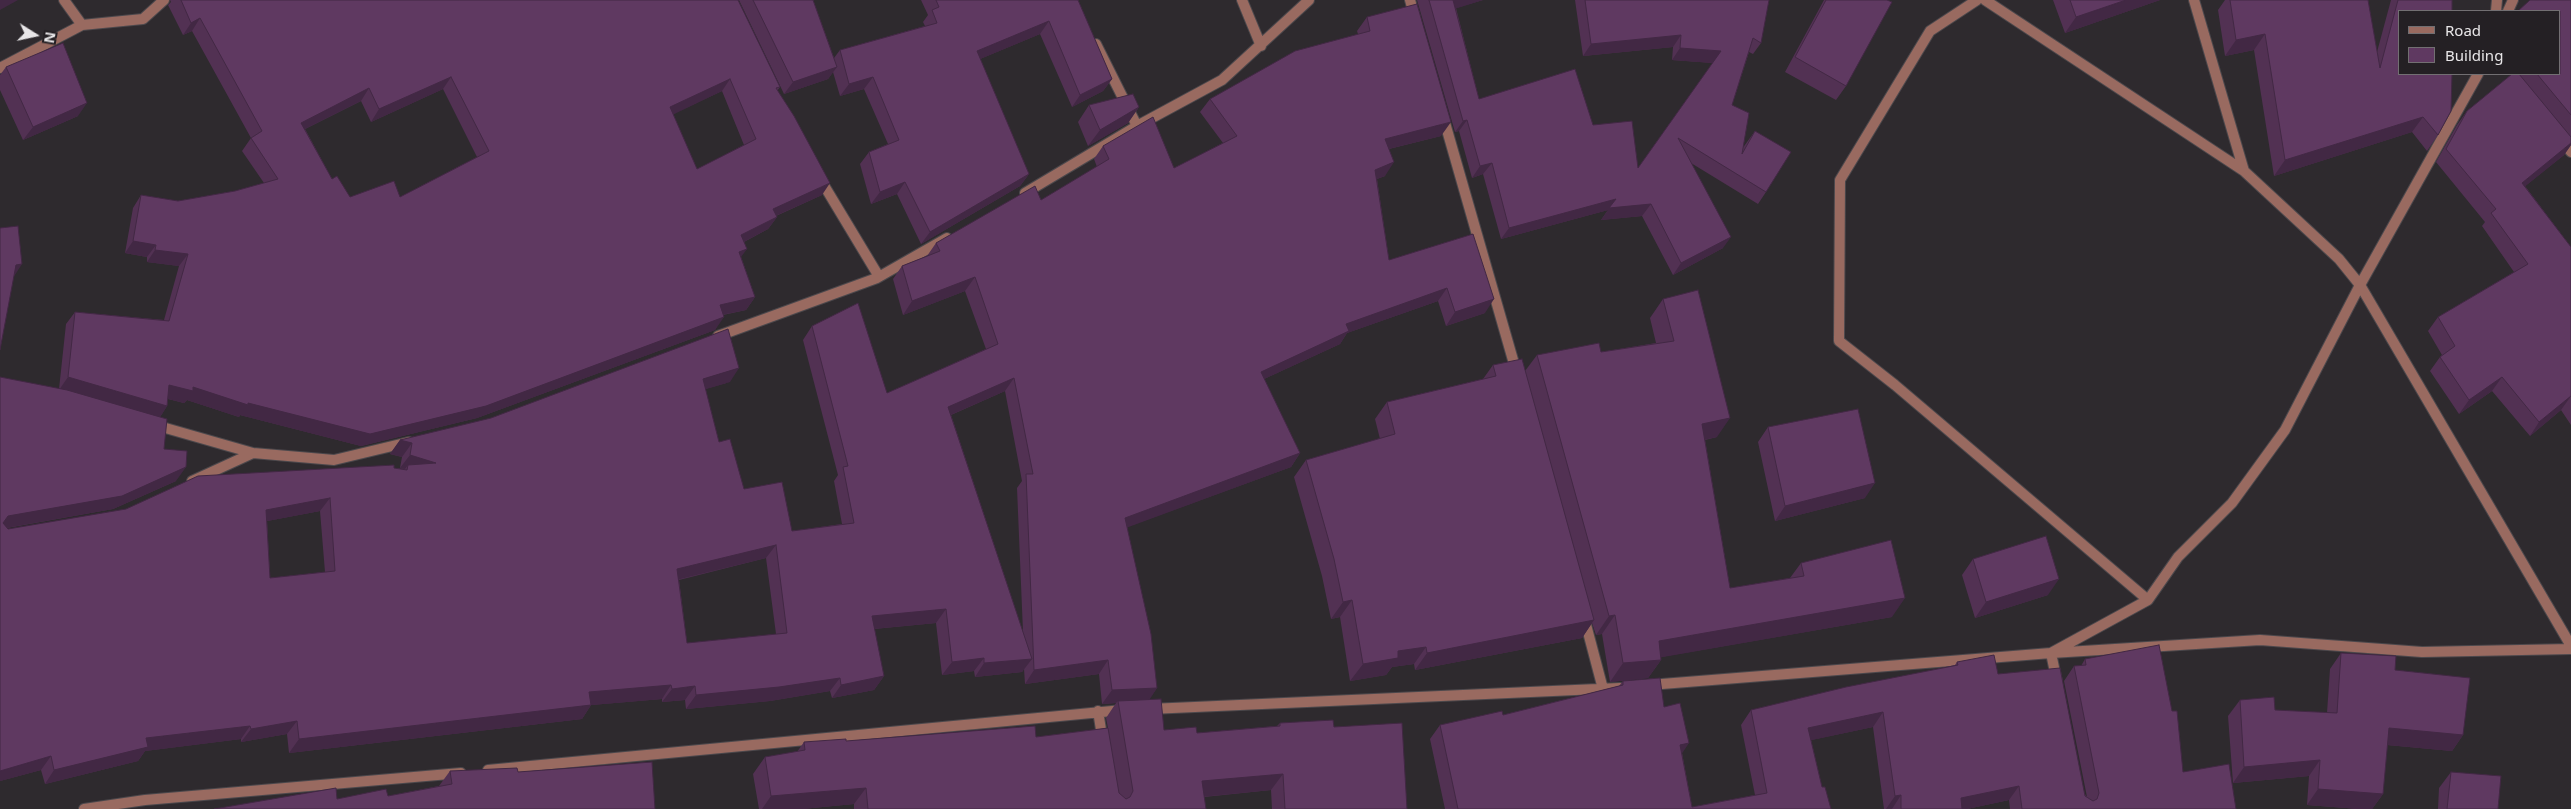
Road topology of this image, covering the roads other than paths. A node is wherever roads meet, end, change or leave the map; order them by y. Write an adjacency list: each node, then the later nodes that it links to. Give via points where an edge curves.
1 (64, 0): 9 (street)
2 (164, 0): 9 (street, via 143,19)
3 (1242, 0): 12 (street)
4 (1309, 0): 12 (street)
5 (1410, 0): 10 (street)
6 (1977, 0): 31 (street, via 1930,31 1840,180 1839,341)
7 (1985, 0): 20 (street)
8 (2194, 0): 20 (street)
9 (82, 25): 13 (street)
10 (1418, 29)
11 (1091, 34): 16 (street)
12 (1261, 46): 16 (street, via 1222,80)
13 (0, 68)
14 (2477, 75): 24 (street)
15 (1440, 105): 26 (street)
16 (1137, 126): 21 (street)
17 (2554, 131): 18 (street)
18 (2571, 152)
19 (813, 167): 23 (street, via 878,274)
20 (2244, 171): 24 (street, via 2339,259)
21 (1012, 201)
22 (953, 235): 23 (street)
23 (877, 278): 25 (street)
24 (2360, 285): 31 (street, via 2285,430 2232,503 2178,557); 33 (street)
25 (711, 338)
26 (1519, 382)
27 (141, 420): 29 (street)
28 (421, 439): 29 (street, via 334,460)
29 (253, 453): 30 (street)
30 (184, 485)
31 (2148, 600): 34 (street)
32 (1580, 602): 35 (street)
33 (2571, 647): 34 (street, via 2422,652 2260,640)
34 (2051, 653): 35 (street); 36 (street)
35 (1603, 689): 37 (street)
36 (2059, 692)
37 (1098, 711): 38 (street); 39 (street, via 472,772 145,800)
38 (1105, 750)
39 (84, 809)

